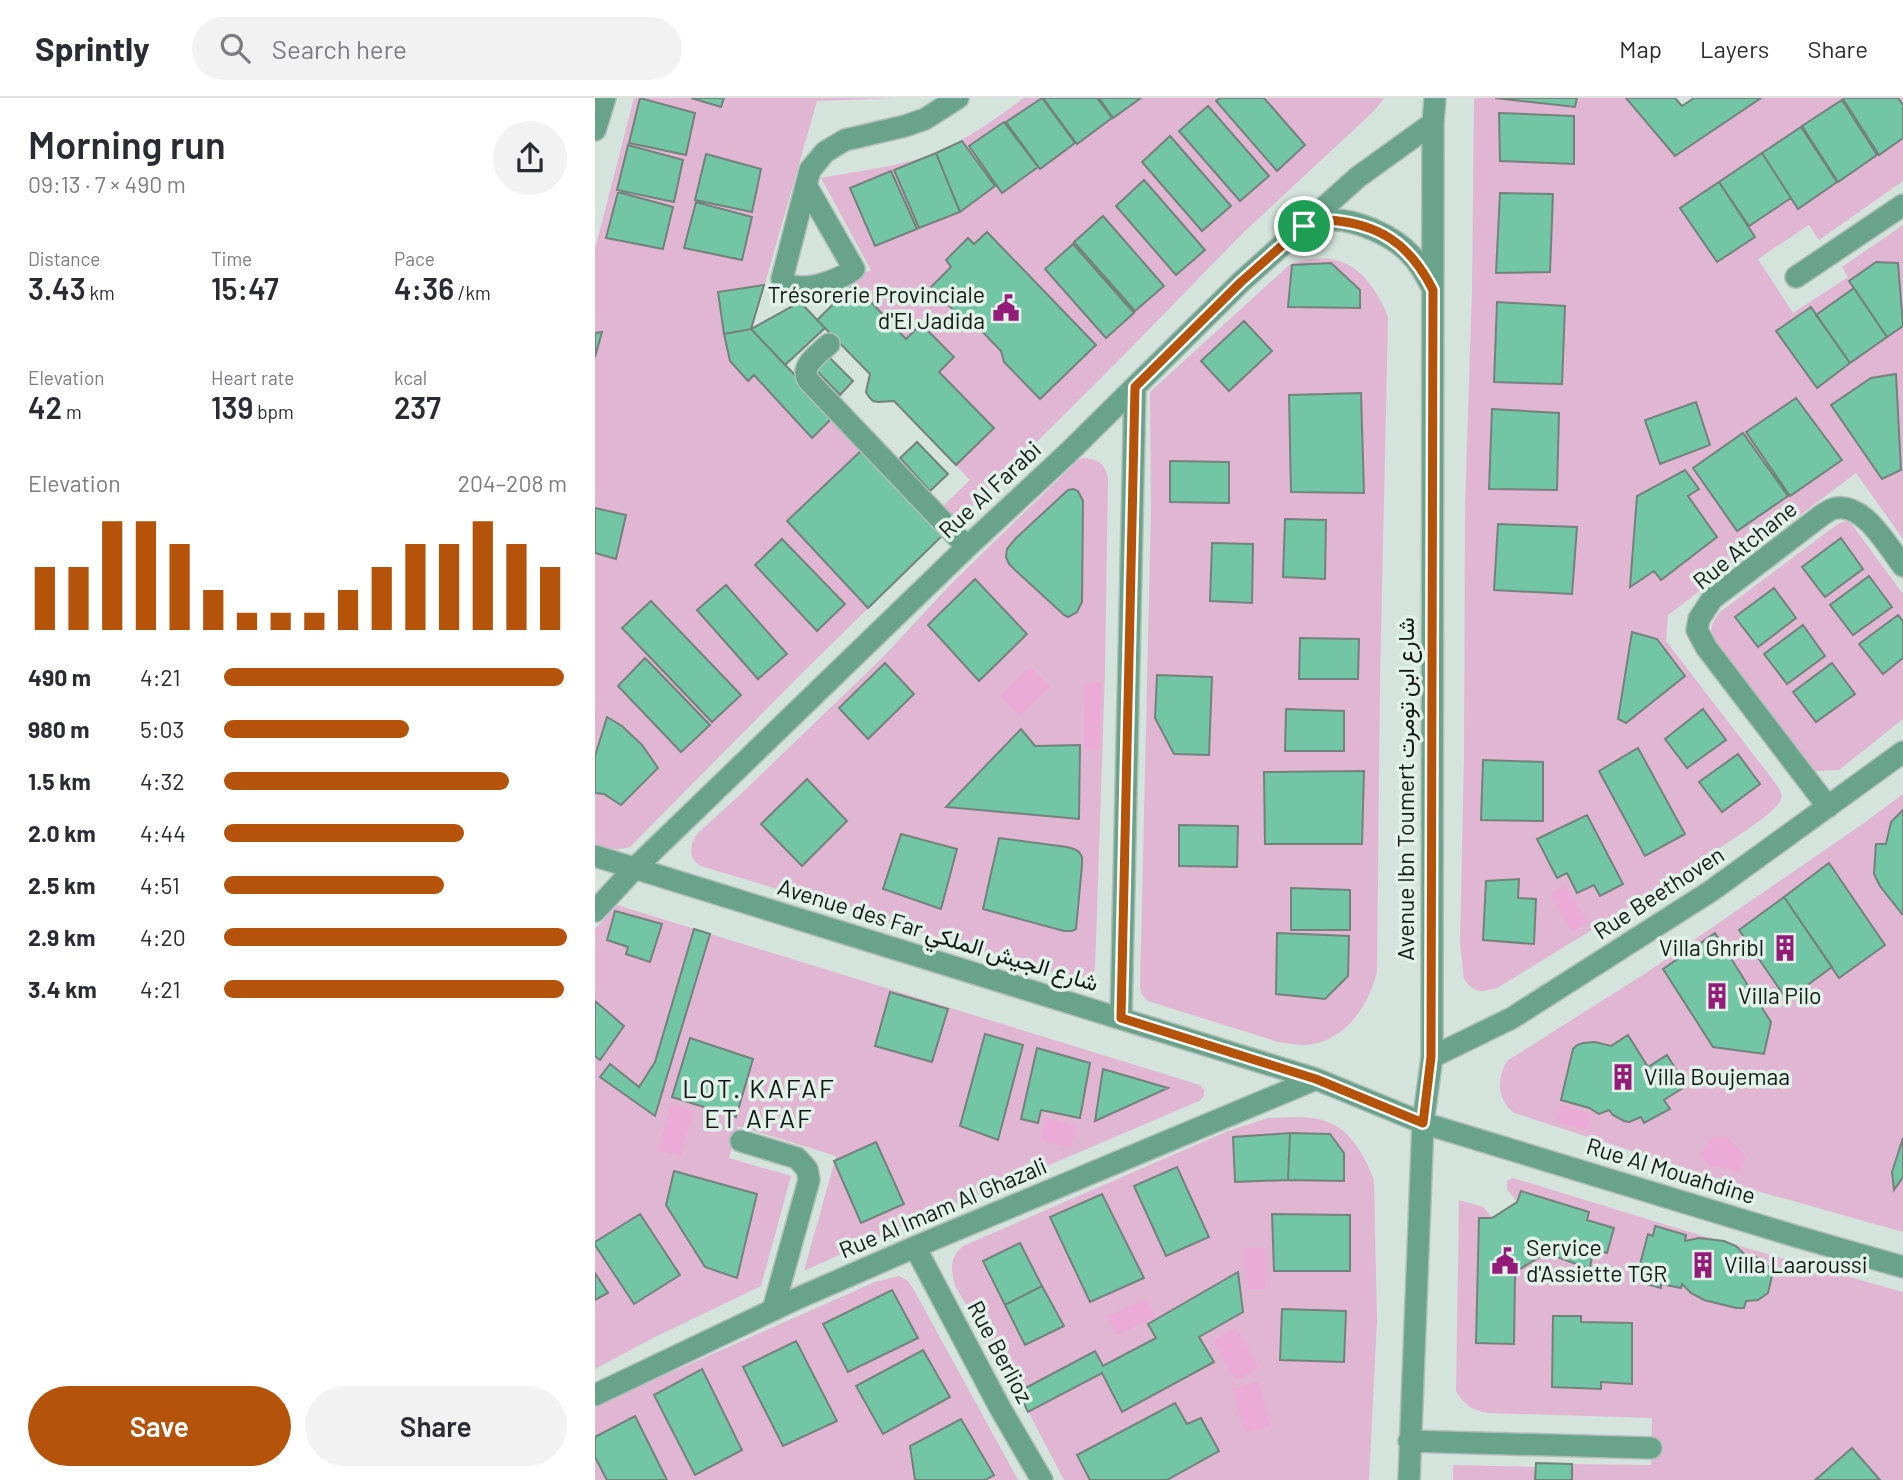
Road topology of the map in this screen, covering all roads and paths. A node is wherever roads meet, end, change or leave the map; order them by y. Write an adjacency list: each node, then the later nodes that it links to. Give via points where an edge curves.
1 (605, 98): 5 (street)
2 (958, 98): 6 (street, via 925,119 845,140 824,152 810,170)
3 (1435, 98): 4 (street, Avenue Ibn Toumert شارع ابن تومرت)
4 (1433, 123): 8 (street, Rue Al Farabi, via 1358,177); 10 (street, Avenue Ibn Toumert شارع ابن تومرت)
5 (595, 130)
6 (807, 187): 6 (street, via 782,279 797,288 825,283 854,269)
7 (1903, 205): 9 (street)
8 (1304, 226): 10 (street, via 1327,220 1371,229 1411,254); 12 (street, Rue Al Farabi)
9 (1796, 277)
10 (1433, 290): 21 (street, Avenue Ibn Toumert شارع ابن تومرت)
11 (829, 344): 13 (street, via 806,366 808,380)
12 (1135, 387): 13 (street, Rue Al Farabi); 20 (street)
13 (967, 547): 18 (street, Rue Al Farabi)
14 (1903, 566): 16 (street, Rue Atchane, via 1866,519 1852,508 1835,508 1712,599 1699,619 1697,630 1706,647)
15 (1903, 752): 16 (street, Rue Beethoven)
16 (1828, 807): 21 (street, Rue Beethoven, via 1724,883 1512,1018)
17 (595, 856): 18 (street, Avenue des Far شارع الجيش الملكي)
18 (634, 869): 19 (street, Rue Al Farabi); 20 (street, Avenue des Far شارع الجيش الملكي)
19 (595, 911)
20 (1121, 1018): 22 (street, Avenue des Far شارع الجيش الملكي)
21 (1431, 1057): 23 (street, Avenue Ibn Toumert شارع ابن تومرت)
22 (1316, 1079): 23 (street, Avenue des Far شارع الجيش الملكي); 25 (street, Rue Al Imam Al Ghazali)
23 (1423, 1123): 26 (street, Rue Al Mouahdine); 29 (street, Avenue Ibn Toumert شارع ابن تومرت)
24 (741, 1141): 27 (street, via 797,1158 807,1169 809,1180)
25 (915, 1247): 27 (street, Rue Al Imam Al Ghazali); 31 (street, Rue Berlioz)
26 (1903, 1267)
27 (773, 1310): 28 (street, Rue Al Imam Al Ghazali)
28 (595, 1395)
29 (1409, 1441): 30 (street); 32 (street, Avenue Ibn Toumert شارع ابن تومرت)
30 (1651, 1448)
31 (1042, 1480)
32 (1409, 1480)

